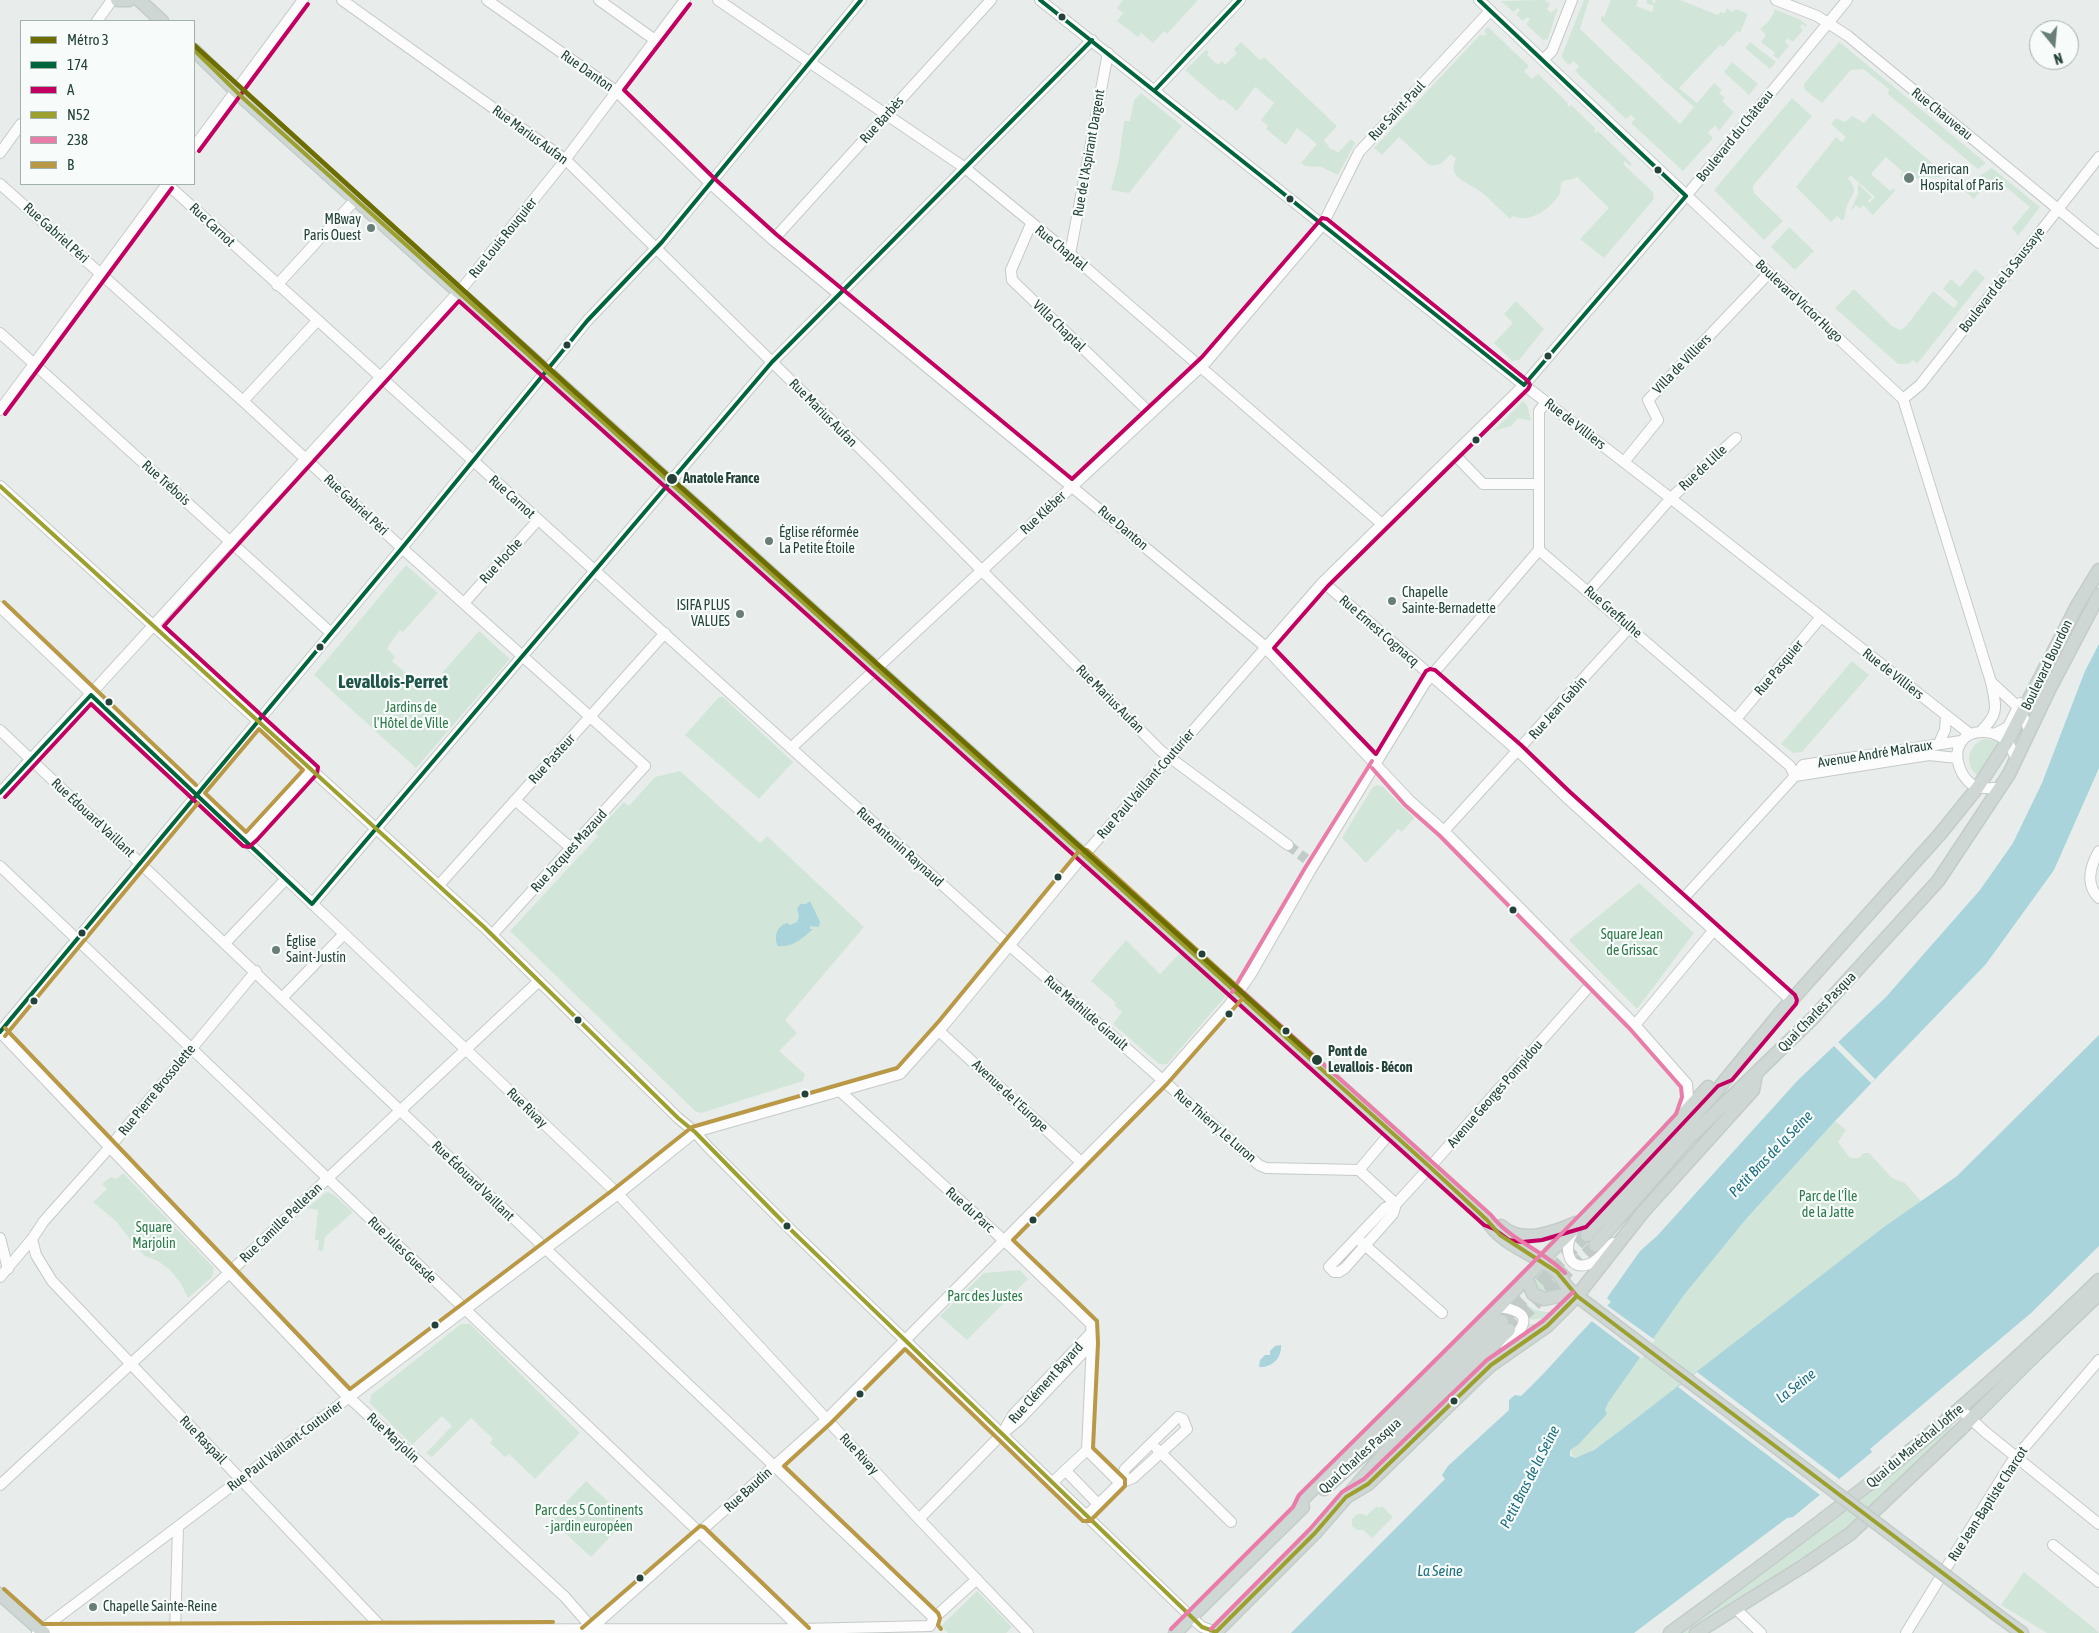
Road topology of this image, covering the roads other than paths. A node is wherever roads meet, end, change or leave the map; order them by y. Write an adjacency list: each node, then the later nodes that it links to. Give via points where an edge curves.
1 (112, 0): 20 (street)
2 (117, 0): 3 (main road)
3 (129, 0)
4 (138, 0): 21 (main road)
5 (303, 0): 29 (street)
6 (342, 0): 37 (street, Rue Marius Aufan)
7 (487, 0): 31 (street, Rue Danton)
8 (598, 0): 23 (street)
9 (684, 0): 23 (street, Rue Louis Rouquier)
10 (718, 0): 28 (street, Rue Chaptal)
11 (861, 0): 28 (street)
12 (991, 0): 32 (street, Rue Barbès)
13 (1040, 0): 24 (street, Rue de Villiers)
14 (1240, 0): 30 (street)
15 (1478, 0): 19 (street, Boulevard Victor Hugo)
16 (1572, 0): 27 (street, via 1552,51)
17 (1776, 0): 22 (street, Rue Chauveau)
18 (1847, 0): 22 (street, Boulevard du Château)
19 (1490, 11): 27 (street, Boulevard Victor Hugo); 47 (street, Rue Saint-Paul, via 1359,152)
20 (98, 20)
21 (161, 20)
22 (1828, 22): 43 (street, Boulevard du Château); 45 (street, Rue Chauveau)
23 (655, 40): 31 (street, Rue Louis Rouquier)
24 (1092, 40): 26 (street, Rue de Villiers); 38 (street)
25 (195, 51): 29 (main road)
26 (1108, 53): 30 (street, Rue de Villiers); 51 (street, Rue de l'Aspirant Dargent)
27 (1544, 60): 43 (street, Boulevard Victor Hugo)
28 (810, 62): 32 (street, Rue Chaptal); 39 (street)
29 (235, 90): 34 (street); 44 (main road)
30 (1155, 90): 47 (street, Rue de Villiers)
31 (616, 91): 37 (street, Rue Louis Rouquier); 39 (street, Rue Danton)
32 (887, 114): 38 (street, Rue Chaptal); 48 (street, Rue Barbès)
33 (20, 125): 35 (street)
34 (195, 146)
35 (0, 153)
36 (2099, 157): 45 (street, Boulevard de la Saussaye)
37 (566, 160): 50 (street, Rue Marius Aufan); 55 (street, Rue Louis Rouquier)
38 (966, 168): 46 (street, Rue Chaptal); 56 (street)
39 (711, 184): 48 (street, Rue Danton); 50 (street)
40 (166, 185): 52 (street)
41 (168, 185): 54 (street, Rue Carnot)
42 (0, 186): 52 (street, Rue Gabriel Péri)
43 (1686, 196): 53 (street, Boulevard Victor Hugo); 64 (street, Boulevard du Château)
44 (356, 199): 54 (street); 55 (main road)
45 (2058, 209): 49 (street, Rue Chauveau); 65 (street, Boulevard de la Saussaye, via 1920,385)
46 (1032, 224): 51 (street, Rue Chaptal); 69 (street, Villa Chaptal, via 1011,270 1012,280)
47 (1323, 224): 61 (street, Rue Kléber, via 1256,307); 64 (street, Rue de Villiers)
48 (773, 240): 56 (street, Rue Danton)
49 (2099, 243)
50 (657, 248): 59 (street, Rue Marius Aufan); 62 (street, via 587,321)
51 (1070, 254): 61 (street, Rue Chaptal)
52 (101, 273): 60 (street); 66 (street, Rue Gabriel Péri)
53 (1769, 273): 65 (street, Boulevard Victor Hugo); 74 (street, Villa de Villiers, via 1648,400 1658,420)
54 (277, 285): 57 (street, Rue Carnot)
55 (459, 292): 62 (main road); 63 (street, Rue Louis Rouquier)
56 (839, 294): 59 (street); 78 (street, Rue Danton)
57 (317, 321): 63 (street, Rue Carnot); 66 (street)
58 (0, 333): 60 (street, Rue Trébois)
59 (772, 362): 75 (street); 87 (street, Rue Marius Aufan)
60 (35, 364): 68 (street); 82 (street, Rue Trébois)
61 (1201, 368): 69 (street, Rue Kléber); 81 (street, Rue Chaptal)
62 (546, 372): 73 (street); 75 (main road)
63 (381, 378): 72 (street, Rue Louis Rouquier); 73 (street, Rue Carnot)
64 (1524, 385): 67 (street, Rue de Villiers); 71 (street, Rue Paul Vaillant-Couturier)
65 (1903, 399): 102 (street, Boulevard Victor Hugo)
66 (243, 401): 72 (street, Rue Gabriel Péri)
67 (1546, 402): 74 (street, Rue de Villiers); 76 (street, via 1539,411)
68 (0, 410)
69 (1150, 413): 78 (street, Rue Kléber)
70 (1736, 438): 79 (street, Rue de Lille)
71 (1454, 454): 76 (street, via 1483,484); 81 (street, Rue Paul Vaillant-Couturier)
72 (307, 460): 82 (street, Rue Louis Rouquier); 83 (street, Rue Gabriel Péri)
73 (472, 462): 80 (street, Rue Carnot); 83 (street)
74 (1624, 462): 79 (street, Rue de Villiers)
75 (670, 483): 86 (street); 100 (main road)
76 (1539, 484): 84 (street)
77 (0, 486): 94 (street)
78 (1072, 487): 87 (street, Rue Kléber); 98 (street, Rue Danton)
79 (1671, 498): 89 (street, Rue de Lille); 93 (street, Rue de Villiers)
80 (538, 520): 86 (street, Rue Carnot); 91 (street, Rue Hoche)
81 (1382, 524): 88 (street, Rue Paul Vaillant-Couturier)
82 (231, 542): 94 (street, Rue Louis Rouquier); 96 (street, Rue Trébois)
83 (402, 548): 91 (street, Rue Gabriel Péri); 96 (street)
84 (1540, 550): 89 (street, Rue Greffulhe); 101 (street, Rue Baudin)
85 (2099, 570): 104 (main road, Boulevard Bourdon)
86 (595, 571): 97 (street, Rue Carnot); 99 (street)
87 (981, 571): 100 (street, Rue Kléber); 118 (street, Rue Marius Aufan)
88 (1323, 582): 98 (street, Rue Paul Vaillant-Couturier); 101 (street, Rue Ernest Cognacq)
89 (1589, 591): 95 (street, Rue Greffulhe)
90 (2099, 595): 110 (main road, Boulevard Bourdon)
91 (464, 603): 99 (street, Rue Gabriel Péri)
92 (0, 607): 103 (street, Rue Rivay)
93 (1821, 617): 106 (street, Rue de Villiers); 107 (street, Rue Pasquier)
94 (155, 626): 103 (street, Rue Louis Rouquier); 108 (street)
95 (1630, 627): 107 (street, Rue Greffulhe); 117 (street, Rue Jean Gabin)
96 (331, 632): 108 (street)
97 (666, 633): 105 (street, Rue Pasteur); 116 (street, Rue Carnot)
98 (1266, 648): 118 (street, Rue Paul Vaillant-Couturier); 123 (street, Rue Danton)
99 (523, 656): 105 (street, Rue Gabriel Péri); 132 (street)
100 (877, 668): 116 (street, Rue Kléber); 138 (main road)
101 (1431, 675): 117 (street, Rue Ernest Cognacq); 123 (street, Rue Baudin)
102 (1991, 682): 104 (street); 111 (street, Boulevard Victor Hugo, via 1995,713 1990,722)
103 (91, 695): 120 (street, Rue Louis Rouquier); 130 (street, Rue Rivay)
104 (2021, 704): 110 (street); 112 (street, via 2008,726); 114 (main road, Boulevard Bourdon)
105 (591, 716): 124 (street, Rue Gabriel Péri); 131 (street, Rue Pasteur)
106 (1946, 716): 111 (street, Rue de Villiers); 115 (street, via 1945,730)
107 (1736, 719): 126 (street, Rue Greffulhe, via 1790,766)
108 (258, 720): 125 (street); 130 (street)
109 (0, 730): 120 (street, Rue Édouard Vaillant)
110 (2030, 731): 121 (main road, Boulevard Bourdon)
111 (1975, 733): 112 (street); 113 (street, Boulevard Victor Hugo)
112 (1994, 734): 114 (street)
113 (1961, 741): 115 (street, Avenue André Malraux); 119 (street)
114 (2007, 742): 121 (street); 122 (main road, Boulevard Bourdon)
115 (1939, 743): 126 (street, Avenue André Malraux, via 1803,765)
116 (792, 747): 151 (street, Rue Antonin Raynaud)
117 (1517, 750): 133 (street, Rue Jean Gabin); 144 (street, Rue Ernest Cognacq)
118 (1168, 757): 135 (street, Rue Marius Aufan); 138 (street, Rue Paul Vaillant-Couturier)
119 (1957, 758): 126 (street, Avenue André Malraux, via 1929,755); 127 (street, via 1966,778)
120 (31, 760): 129 (street, Rue Louis Rouquier); 139 (street, Rue Édouard Vaillant)
121 (2016, 760): 128 (main road, Quai Charles Pasqua)
122 (1995, 761): 127 (main road, Quai Charles Pasqua)
123 (1377, 764): 133 (street, Rue Danton, via 1410,801); 155 (street, Rue Baudin, via 1310,861)
124 (645, 766): 136 (street, Rue Jacques Mazaud)
125 (312, 770): 132 (street); 134 (street)
126 (1795, 776): 144 (street, Avenue André Malraux)
127 (1978, 787): 128 (street); 157 (main road, Quai Charles Pasqua)
128 (2000, 788): 163 (main road, Quai Charles Pasqua, via 1938,881 1814,1017)
129 (0, 793)
130 (197, 794): 134 (street, Rue Rivay); 139 (street)
131 (515, 800): 136 (street); 142 (street, Rue Pasteur)
132 (377, 828): 142 (street); 145 (street)
133 (1444, 831): 154 (street, Rue Danton)
134 (247, 841): 141 (street, Rue Rivay)
135 (1288, 845)
136 (571, 848): 148 (street, Rue Jacques Mazaud)
137 (2099, 851): 143 (street, via 2090,873 2091,885)
138 (1084, 855): 151 (street, Rue Paul Vaillant-Couturier); 155 (main road)
139 (140, 863): 149 (street); 150 (street, Rue Édouard Vaillant)
140 (0, 866): 149 (street, Rue Jules Guesde)
141 (286, 879): 145 (street, Rue Rivay); 150 (street)
142 (439, 885): 148 (street)
143 (2099, 898)
144 (1681, 900): 146 (street, Rue Ernest Cognacq)
145 (312, 904): 147 (street, Rue Rivay)
146 (1713, 931): 157 (street, Rue Ernest Cognacq); 158 (street)
147 (344, 934): 156 (street); 162 (street, Rue Rivay)
148 (492, 935): 153 (street)
149 (77, 939): 160 (street); 161 (street, Rue Jules Guesde)
150 (225, 943): 152 (street, Rue Édouard Vaillant)
151 (1009, 945): 159 (street, Rue Paul Vaillant-Couturier); 165 (street, Rue Mathilde Girault)
152 (256, 971): 156 (street, Rue Édouard Vaillant); 161 (street, Rue Pierre Brossolette)
153 (539, 981): 162 (street, Rue Camille Pelletan); 169 (street)
154 (1592, 982): 158 (street, Rue Danton); 173 (street, Avenue Georges Pompidou)
155 (1238, 995): 165 (street, Rue Baudin); 170 (main road)
156 (283, 997): 167 (street, Rue Édouard Vaillant)
157 (1791, 1000): 164 (main road, Quai Charles Pasqua)
158 (1635, 1025): 168 (street, Rue Danton, via 1687,1084 1688,1098)
159 (939, 1031): 166 (street, Rue Paul Vaillant-Couturier, via 900,1074); 172 (street, Avenue de l'Europe)
160 (0, 1032): 171 (street, Rue Marjolin)
161 (192, 1047): 171 (street, Rue Pierre Brossolette); 175 (street, Rue Jules Guesde)
162 (466, 1050): 167 (street, Rue Camille Pelletan); 176 (street, Rue Rivay)
163 (1756, 1074): 179 (main road, Quai Charles Pasqua); 180 (main road, via 1753,1090)
164 (1727, 1076): 168 (main road, via 1714,1081); 179 (main road, Quai Charles Pasqua, via 1680,1132)
165 (1163, 1080): 172 (street, Rue Baudin); 174 (street, Rue Thierry Le Luron, via 1259,1165 1266,1168)
166 (841, 1092): 169 (street, Rue Paul Vaillant-Couturier); 183 (street, Rue du Parc)
167 (400, 1110): 175 (street, Rue Camille Pelletan); 184 (street, Rue Édouard Vaillant)
168 (1681, 1117): 179 (main road)
169 (695, 1132): 176 (street, Rue Paul Vaillant-Couturier); 197 (street)
170 (1391, 1132): 173 (main road); 174 (street)
171 (109, 1148): 182 (street, Rue Pierre Brossolette); 187 (street, Rue Marjolin)
172 (1081, 1162): 183 (street, Rue Baudin)
173 (1430, 1167): 177 (street, Avenue Georges Pompidou); 178 (main road)
174 (1359, 1170): 177 (street)
175 (328, 1178): 187 (street, Rue Camille Pelletan); 194 (street, Rue Jules Guesde)
176 (618, 1194): 184 (street, Rue Paul Vaillant-Couturier); 203 (street, Rue Rivay)
177 (1396, 1204): 195 (street, Avenue Georges Pompidou, via 1385,1208 1361,1241)
178 (1487, 1220): 179 (main road, via 1522,1236); 185 (main road, via 1511,1244)
179 (1585, 1232): 180 (street, via 1569,1239 1566,1249 1572,1261 1582,1265 1592,1263); 185 (main road)
180 (1623, 1236): 192 (main road)
181 (0, 1238): 186 (street)
182 (32, 1239): 186 (street, Rue Pierre Brossolette); 200 (street, Rue Raspail, via 36,1255 52,1282)
183 (1004, 1240): 196 (street, Rue du Parc, via 1091,1324); 197 (street, Rue Baudin)
184 (545, 1249): 194 (street, Rue Paul Vaillant-Couturier); 210 (street, Rue Édouard Vaillant)
185 (1542, 1261): 189 (main road); 192 (main road, via 1558,1273)
186 (8, 1269): 188 (street, Rue Pierre Brossolette)
187 (229, 1273): 200 (street, Rue Camille Pelletan); 201 (street, Rue Marjolin)
188 (0, 1277)
189 (1526, 1277): 192 (main road, via 1533,1294 1540,1297); 193 (main road)
190 (2099, 1280): 202 (main road, Quai du Maréchal Joffre)
191 (2099, 1294): 204 (main road, Quai du Maréchal Joffre)
192 (1581, 1299): 198 (main road); 244 (main road, bridge)
193 (1499, 1307): 198 (street, via 1515,1311 1523,1324 1504,1350); 218 (main road, via 1303,1499)
194 (464, 1309): 201 (street, Rue Paul Vaillant-Couturier); 224 (street, Rue Jules Guesde)
195 (1442, 1313)
196 (1092, 1338): 205 (street, Rue Clément Bayard, via 1019,1420); 205 (street, Rue Clément Bayard, via 1013,1415); 207 (street)
197 (906, 1340): 203 (street, Rue Baudin); 205 (street)
198 (1503, 1357): 216 (main road, via 1368,1484)
199 (2099, 1360): 209 (street, Rue Jean-Baptiste Charcot)
200 (130, 1363): 212 (street, Rue Raspail); 215 (street, Rue Camille Pelletan)
201 (350, 1397): 212 (street, Rue Paul Vaillant-Couturier); 234 (street, Rue Marjolin, via 565,1598)
202 (1960, 1409): 204 (street); 240 (main road, Quai du Maréchal Joffre, via 1848,1500)
203 (826, 1419): 210 (street, Rue Baudin); 220 (street, Rue Rivay)
204 (1972, 1419): 209 (street); 229 (main road, Quai du Maréchal Joffre, via 1850,1534)
205 (1002, 1434): 213 (street); 220 (street, Rue Clément Bayard)
206 (1151, 1444): 208 (street); 208 (street, via 1178,1417 1183,1419 1187,1429); 214 (street, via 1125,1469)
207 (1087, 1450): 211 (street); 214 (street)
208 (1161, 1453): 214 (street, via 1133,1478); 221 (street)
209 (2016, 1458): 222 (street); 243 (street, Rue Jean-Baptiste Charcot)
210 (775, 1466): 224 (street, Rue Baudin); 231 (street, Rue Édouard Vaillant)
211 (1065, 1470): 213 (street); 217 (street)
212 (241, 1479): 223 (street, Rue Paul Vaillant-Couturier); 233 (street, Rue Raspail)
213 (1053, 1482): 219 (street)
214 (1120, 1482): 217 (street)
215 (0, 1485)
216 (1346, 1497): 218 (main road, Quai Charles Pasqua, via 1506,1325); 238 (main road, Quai Charles Pasqua, via 1315,1533)
217 (1099, 1505): 219 (street)
218 (1298, 1511): 230 (main road, Quai Charles Pasqua)
219 (1086, 1516): 230 (street)
220 (919, 1519): 226 (street, Rue Rivay)
221 (1231, 1522)
222 (2099, 1524)
223 (178, 1527): 232 (street); 237 (street, Rue Paul Vaillant-Couturier)
224 (700, 1532): 234 (street, Rue Baudin); 235 (street, Rue Jules Guesde)
225 (2053, 1545): 227 (street)
226 (977, 1579): 231 (street); 236 (street, Rue Rivay)
227 (2099, 1582)
228 (0, 1594): 237 (main road)
229 (1734, 1608): 241 (main road, Quai du Maréchal Joffre); 242 (street)
230 (1192, 1618): 238 (street, via 1202,1627); 239 (main road, Quai Charles Pasqua)
231 (934, 1626): 235 (street)
232 (175, 1631): 233 (street); 237 (street)
233 (384, 1631): 234 (street, via 553,1628)
234 (589, 1631): 235 (street)
235 (803, 1631)
236 (1022, 1631)
237 (41, 1632)
238 (1216, 1632)
239 (1175, 1633)
240 (1670, 1633)
241 (1696, 1633)
242 (1761, 1633)
243 (1906, 1633)
244 (2022, 1633)

